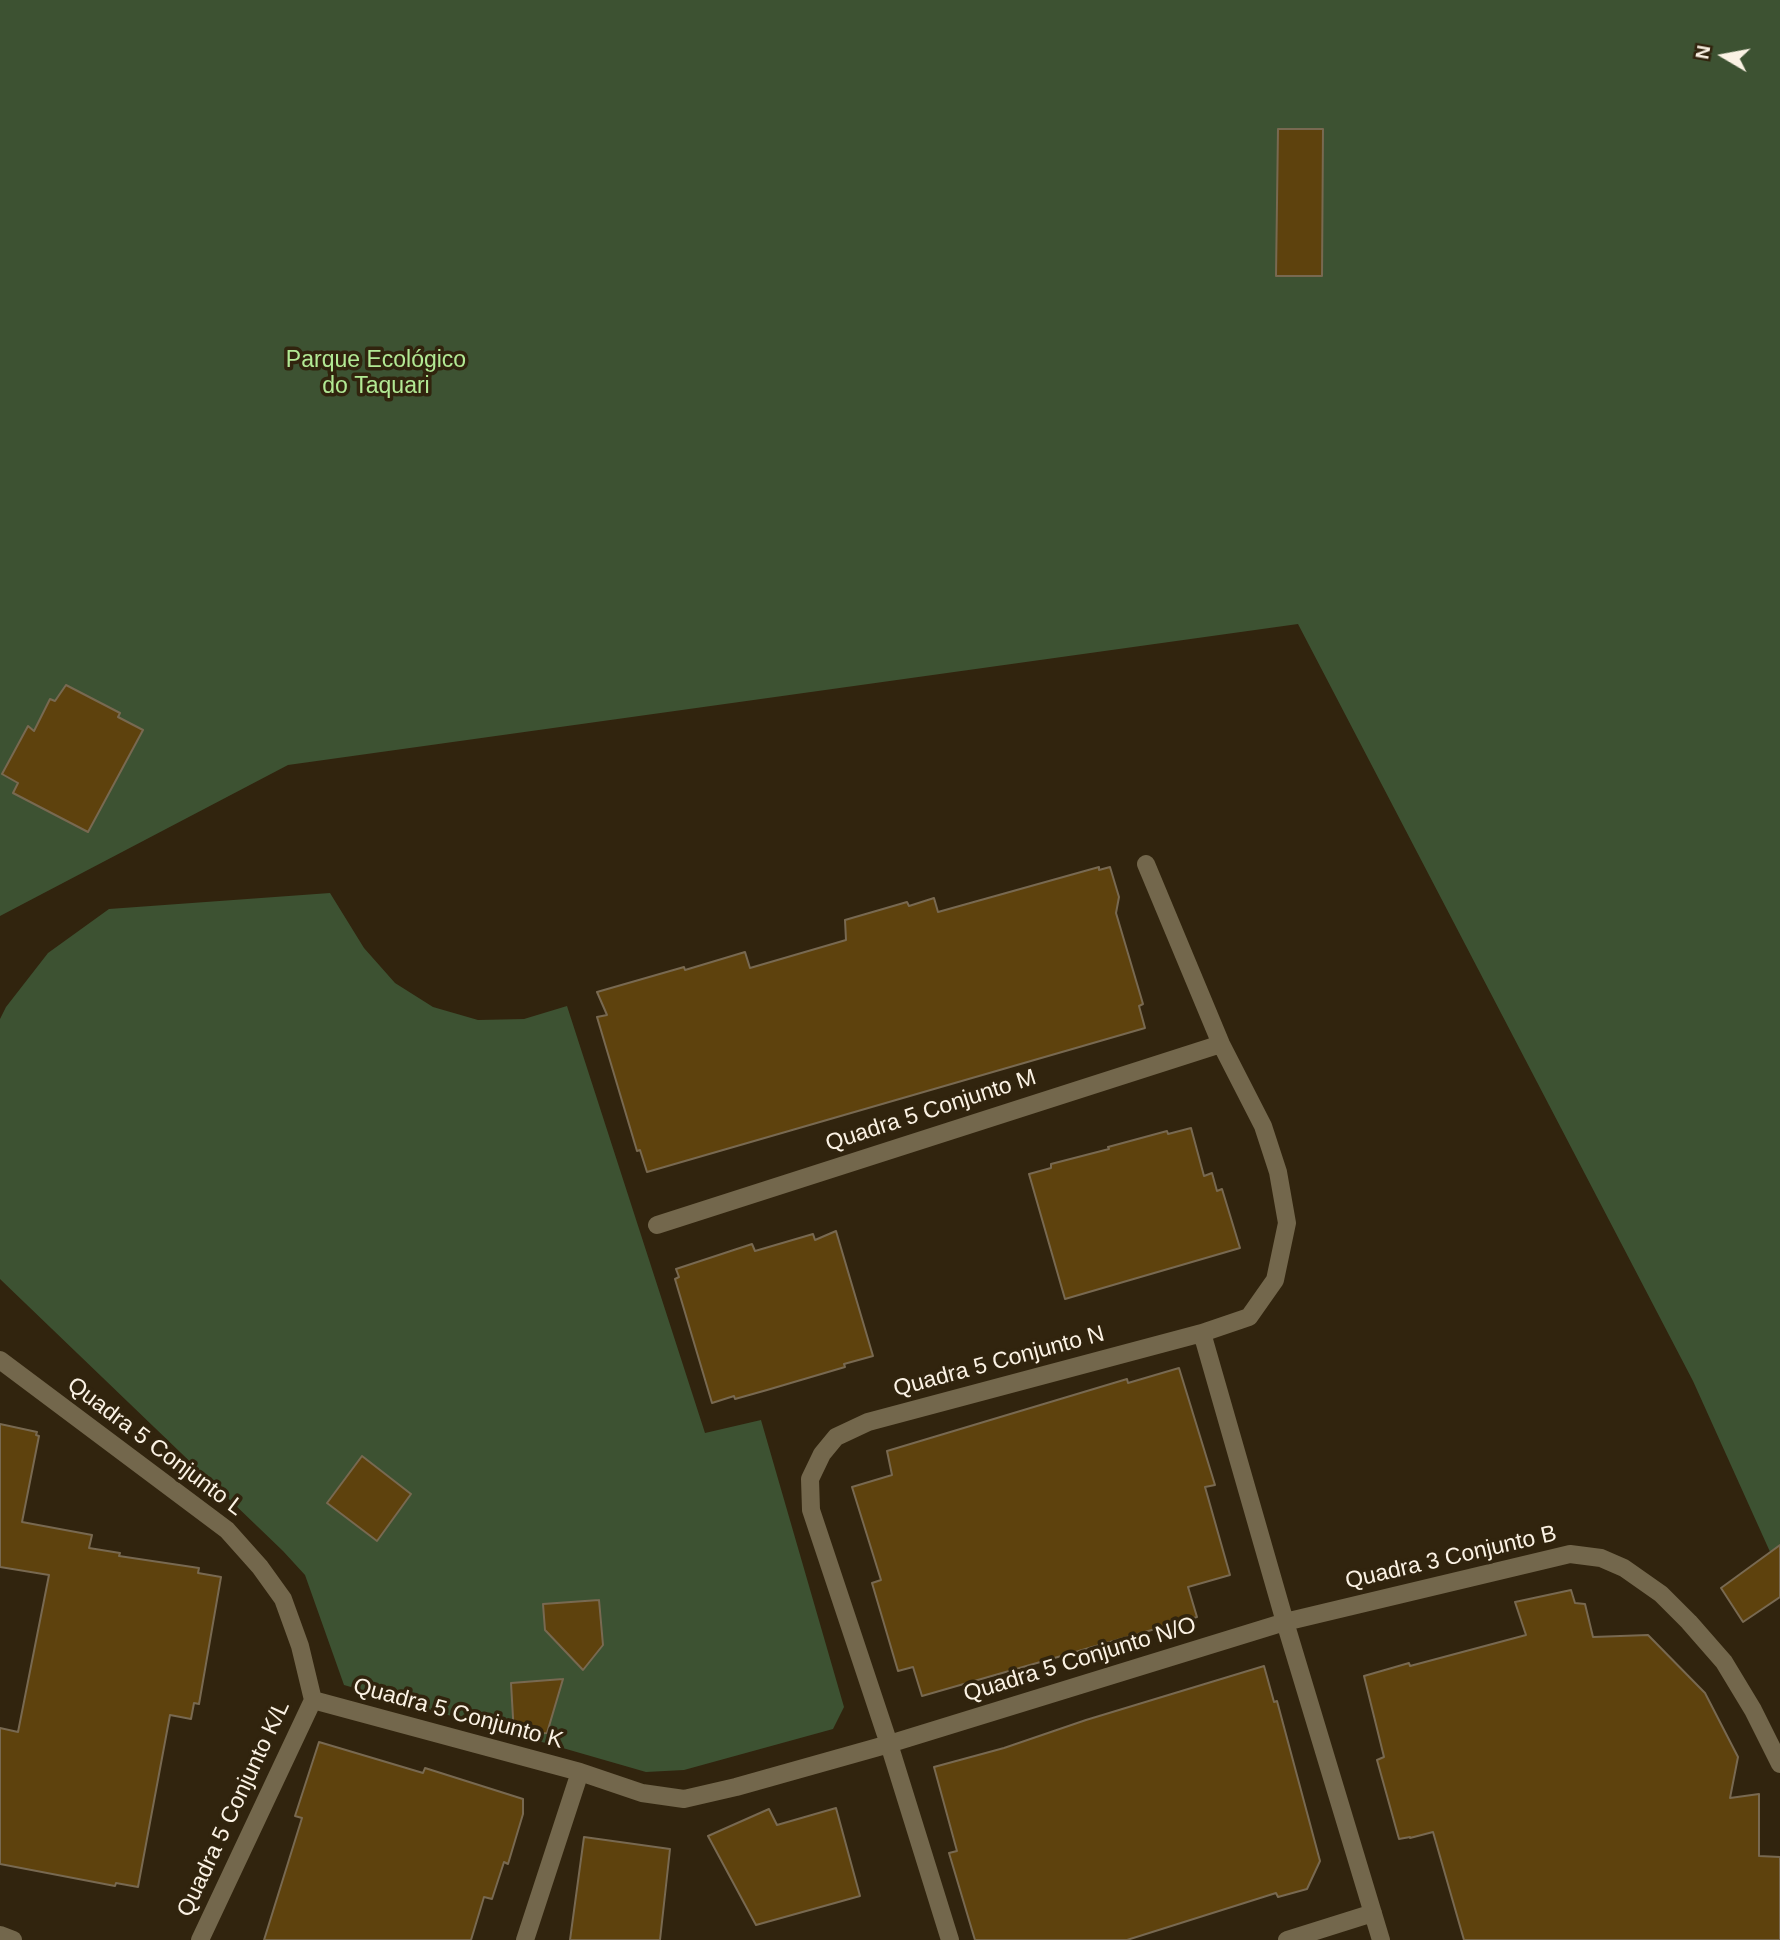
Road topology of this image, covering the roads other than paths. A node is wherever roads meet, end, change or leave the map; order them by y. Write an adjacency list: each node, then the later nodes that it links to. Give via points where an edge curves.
1 (1146, 864): 2 (street)
2 (1221, 1044): 3 (street, Quadra 5 Conjunto M); 4 (street, via 1263,1126 1278,1172 1287,1223 1275,1280 1249,1317)
3 (657, 1225)
4 (1202, 1333): 6 (street); 8 (street, Quadra 5 Conjunto N, via 867,1423 836,1437 822,1454 810,1479 811,1510)
5 (0, 1360): 7 (street, Quadra 5 Conjunto L, via 227,1530 283,1599)
6 (1285, 1622): 8 (street, Quadra 5 Conjunto N/O); 9 (street, Quadra 3 Conjunto B, via 1570,1554 1601,1558 1625,1568 1661,1594 1724,1662); 11 (street)
7 (313, 1700): 10 (street, Quadra 5 Conjunto K); 14 (street, Quadra 5 Conjunto K/L)
8 (889, 1744): 10 (street, Quadra 5 Conjunto N/O, via 684,1799 642,1793); 16 (street, Quadra 5 Conjunto N)
9 (1780, 1764)
10 (580, 1772): 15 (street, Quadra 5 Conjunto K)
11 (1373, 1913): 17 (street); 18 (street)
12 (0, 1935): 13 (street)
13 (13, 1940)
14 (200, 1940)
15 (525, 1940)
16 (950, 1940)
17 (1287, 1940)
18 (1381, 1940)

